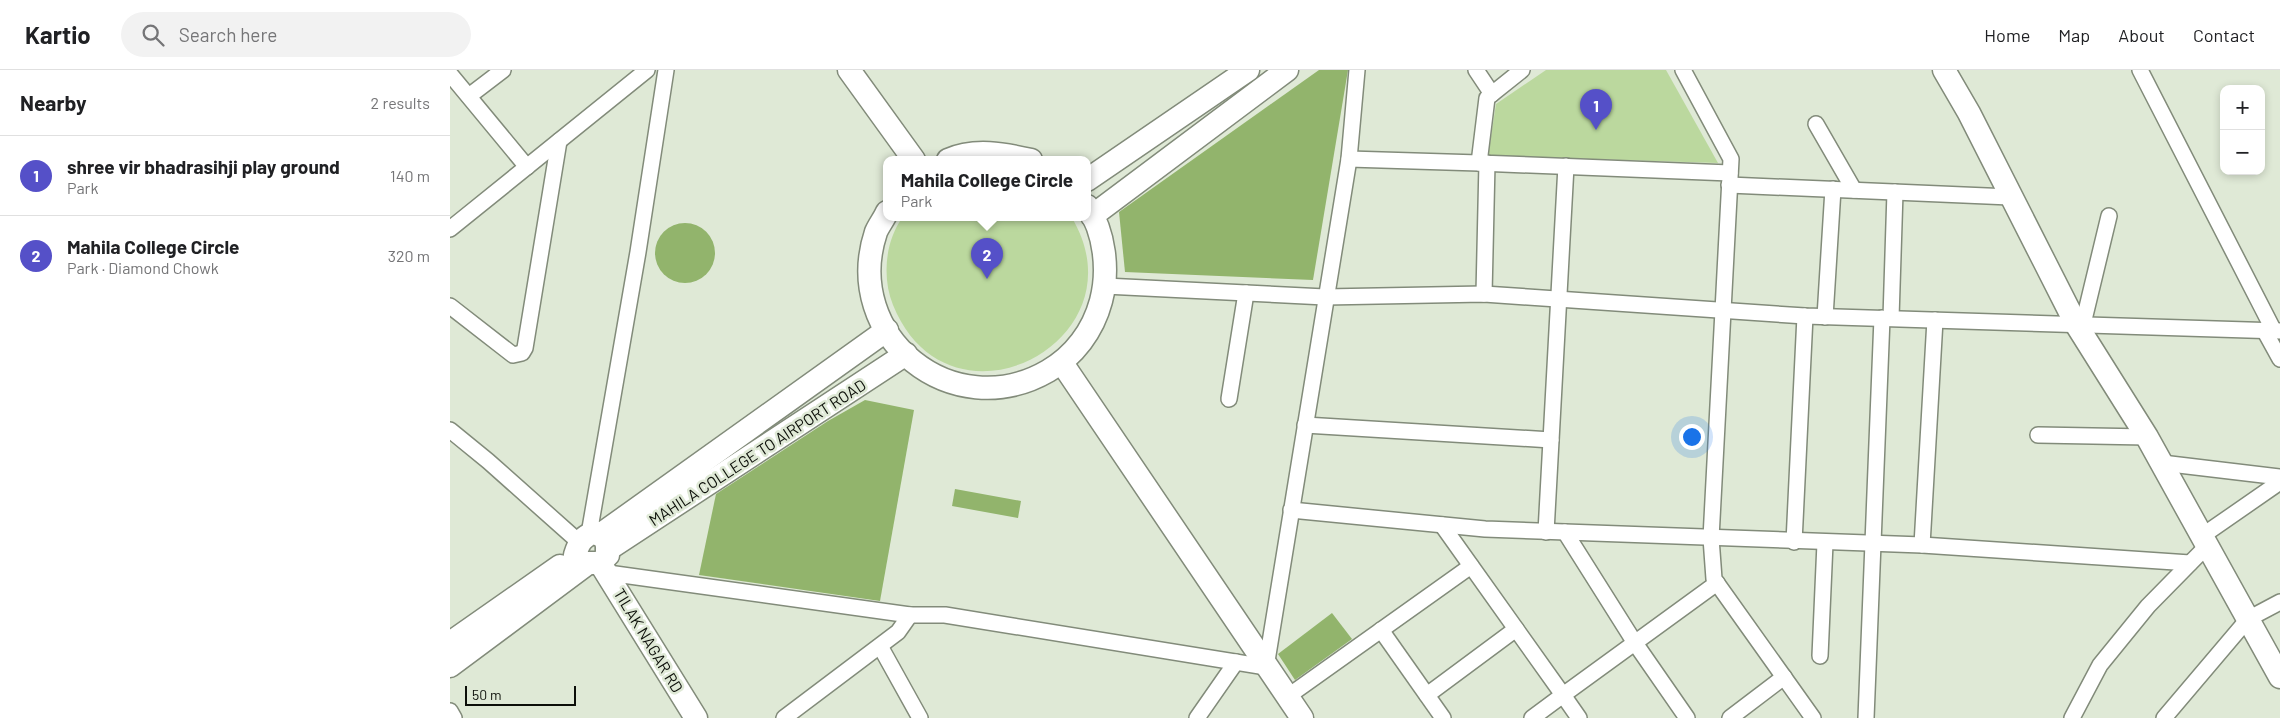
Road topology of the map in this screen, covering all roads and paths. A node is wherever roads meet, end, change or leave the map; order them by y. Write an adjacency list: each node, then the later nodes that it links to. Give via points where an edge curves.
1 (503, 70): 15 (street)
2 (647, 70): 17 (street)
3 (666, 70): 72 (street)
4 (850, 70): 18 (main road)
5 (1248, 70): 25 (main road)
6 (1287, 70): 31 (main road)
7 (1357, 70): 21 (street)
8 (1476, 70): 14 (street)
9 (1522, 70): 14 (street)
10 (1683, 70): 26 (street, via 1731,159)
11 (1944, 70): 30 (main road)
12 (2140, 70): 49 (street)
13 (450, 74): 15 (street)
14 (1492, 94): 22 (street, via 1486,98)
15 (468, 96): 24 (street)
16 (1816, 124): 28 (street)
17 (559, 141): 24 (street); 41 (street, via 522,353 513,355)
18 (911, 156)
19 (957, 156): 20 (main road, via 994,152)
20 (1012, 156)
21 (1349, 159): 22 (street); 39 (street)
22 (1483, 163): 23 (street); 38 (street)
23 (1566, 166): 26 (street); 40 (street)
24 (527, 167): 35 (street)
25 (1091, 177)
26 (1729, 179): 27 (street); 42 (street)
27 (1833, 189): 28 (street); 44 (street)
28 (1854, 190): 29 (street)
29 (1895, 192): 30 (street); 45 (street)
30 (2010, 197): 47 (main road)
31 (1091, 210)
32 (1091, 216): 36 (main road, via 1104,246)
33 (2109, 216): 47 (street)
34 (883, 219): 48 (main road, via 876,232 870,270 875,308)
35 (450, 229)
36 (1105, 286): 37 (street); 52 (main road, via 1098,315 1083,341)
37 (1246, 293): 39 (street); 53 (street)
38 (1484, 294): 39 (street); 40 (street)
39 (1325, 297): 54 (street)
40 (1557, 299): 42 (street); 58 (street)
41 (450, 306)
42 (1721, 309): 43 (street); 66 (street)
43 (1805, 316): 44 (street); 68 (street)
44 (1825, 316): 45 (street)
45 (1886, 318): 46 (street); 70 (street)
46 (1935, 320): 47 (street); 71 (street)
47 (2079, 324): 49 (street); 57 (main road)
48 (887, 330): 50 (main road); 72 (main road, MAHILA COLLEGE TO AIRPORT ROAD)
49 (2273, 331): 51 (street)
50 (906, 354): 52 (main road, via 920,368 954,385 992,389 1029,382); 72 (main road, MAHILA COLLEGE TO AIRPORT ROAD)
51 (2280, 360)
52 (1062, 363): 87 (main road)
53 (1229, 399)
54 (1305, 425): 58 (street); 62 (street)
55 (450, 430): 72 (street)
56 (2038, 435): 57 (street)
57 (2147, 437): 59 (main road)
58 (1551, 440): 64 (street)
59 (2162, 463): 60 (street); 67 (main road)
60 (2280, 477)
61 (2280, 482): 67 (street)
62 (1291, 510): 63 (street); 87 (street)
63 (1442, 525): 64 (street); 74 (street)
64 (1546, 532): 65 (street)
65 (1565, 532): 66 (street); 82 (street)
66 (1711, 538): 68 (street); 75 (street)
67 (2204, 541): 73 (street); 78 (main road)
68 (1794, 542): 69 (street)
69 (1825, 542): 70 (street); 84 (street)
70 (1873, 544): 71 (street); 107 (street)
71 (1922, 545): 73 (street)
72 (593, 552): 77 (street); 81 (main road, MAHILA COLLEGE TO AIRPORT ROAD); 86 (main road, MAHILA COLLEGE TO AIRPORT ROAD); 97 (main road, TILAK NAGAR RD)
73 (2190, 563): 108 (street, via 2148,606 2100,665)
74 (1471, 566): 79 (street); 80 (street)
75 (1717, 583): 82 (street); 88 (street)
76 (2280, 602): 78 (street)
77 (910, 615): 83 (street, via 898,632); 85 (street, via 945,616)
78 (2248, 619): 89 (main road); 109 (street)
79 (1516, 629): 90 (street); 91 (street)
80 (1381, 630): 90 (street); 92 (street)
81 (450, 643)
82 (1635, 643): 91 (street); 105 (street)
83 (880, 646): 94 (street); 99 (street)
84 (1820, 656)
85 (1236, 662): 87 (street); 100 (street)
86 (450, 666)
87 (1266, 667): 92 (main road)
88 (1784, 677): 95 (street); 106 (street)
89 (2280, 677)
90 (1427, 695): 102 (street)
91 (1563, 695): 103 (street); 104 (street)
92 (1287, 697): 101 (main road)
93 (450, 711): 96 (street)
94 (801, 713): 98 (street)
95 (1807, 716)
96 (454, 718)
97 (696, 718)
98 (784, 718)
99 (920, 718)
100 (1197, 718)
101 (1302, 718)
102 (1443, 718)
103 (1532, 718)
104 (1579, 718)
105 (1687, 718)
106 (1730, 718)
107 (1866, 718)
108 (2072, 718)
109 (2164, 718)

